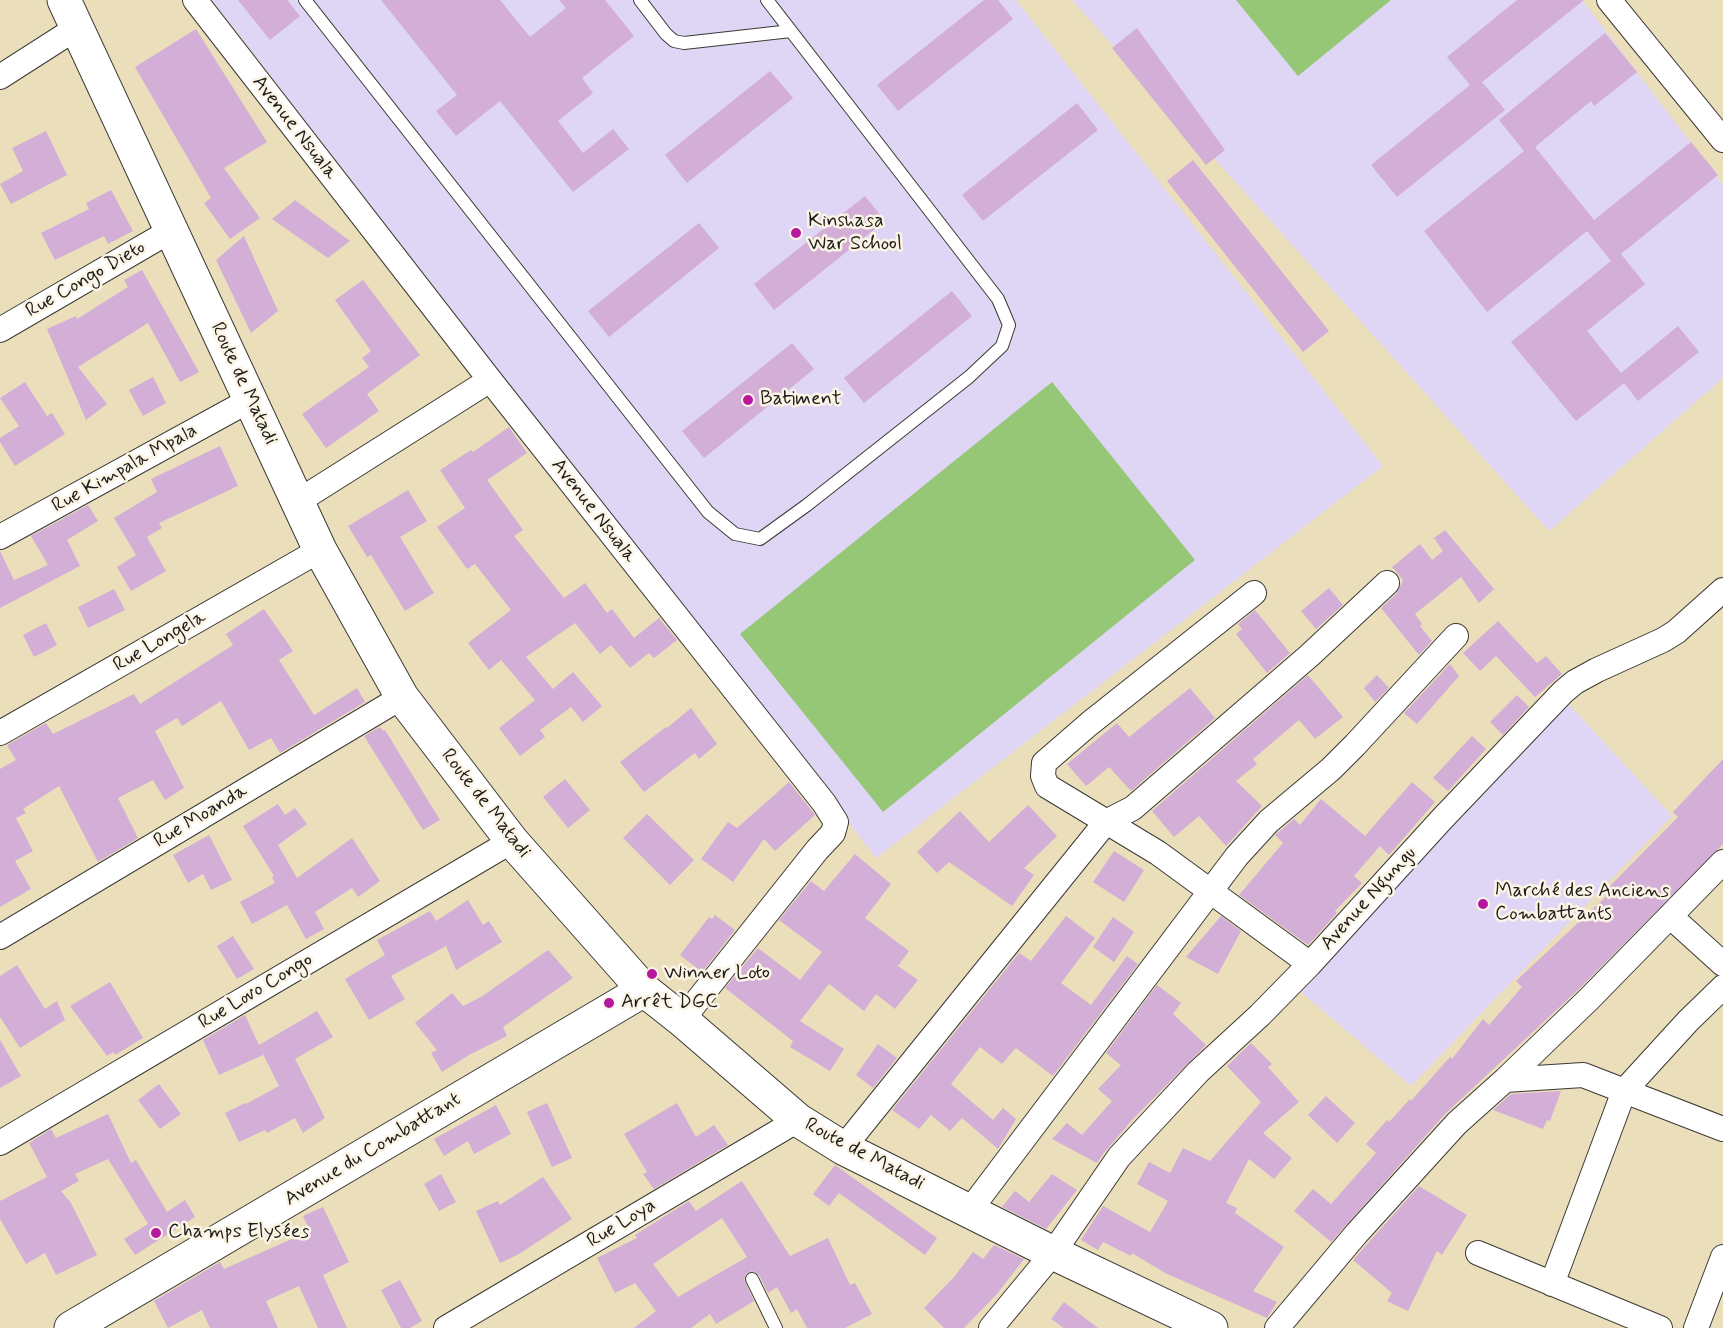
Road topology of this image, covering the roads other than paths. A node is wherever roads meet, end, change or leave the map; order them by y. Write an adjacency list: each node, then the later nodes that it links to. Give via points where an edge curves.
1 (195, 0): 12 (street, Avenue Nsuala)
2 (305, 0): 7 (lane, via 708,512 735,534 760,539 969,377 1002,346 1009,325 998,299)
3 (640, 0): 7 (lane, via 666,34 684,43)
4 (767, 0): 7 (lane)
5 (1609, 0): 9 (street)
6 (68, 7): 8 (street); 10 (main road, Route de Matadi)
7 (791, 31)
8 (0, 77)
9 (1723, 140)
10 (172, 230): 11 (street, Rue Congo Dieto); 13 (main road, Route de Matadi)
11 (0, 330)
12 (490, 380): 14 (street); 33 (street, Avenue Nsuala, via 836,822 833,833)
13 (250, 400): 14 (main road, Route de Matadi); 15 (street, Rue Kimpala Mpala)
14 (297, 502): 16 (main road, Route de Matadi)
15 (0, 537)
16 (320, 550): 21 (main road, Route de Matadi); 22 (street, Rue Longela)
17 (1388, 583): 23 (street, via 1133,808)
18 (1723, 590): 29 (street, Avenue Ngungu, via 1664,640 1597,670 1563,692)
19 (1254, 593): 23 (street, via 1044,763 1047,786)
20 (1456, 636): 26 (street, via 1355,745 1269,821)
21 (402, 697): 24 (main road, Route de Matadi); 28 (street, Rue Moanda)
22 (0, 734)
23 (1106, 822): 26 (street, via 1158,853); 39 (street)
24 (512, 841): 32 (main road, Route de Matadi); 38 (street, Rue Lovo Congo)
25 (1723, 862): 27 (street)
26 (1210, 892): 29 (street); 40 (street)
27 (1670, 916): 30 (street); 34 (street)
28 (0, 937)
29 (1310, 964): 41 (street, Avenue Ngungu, via 1198,1072 1119,1157)
30 (1723, 964)
31 (1723, 987): 35 (street)
32 (644, 990): 33 (main road, Route de Matadi); 46 (main road, Avenue du Combattant)
33 (682, 1020): 36 (main road, Route de Matadi)
34 (1505, 1080): 35 (street, via 1583,1075); 51 (street, via 1457,1123)
35 (1624, 1091): 37 (street); 45 (street)
36 (798, 1120): 39 (main road, Route de Matadi); 47 (street, Rue Loya)
37 (1723, 1129)
38 (0, 1143)
39 (843, 1148): 40 (main road, Route de Matadi)
40 (970, 1210): 41 (main road, Route de Matadi)
41 (1053, 1253): 49 (street, Avenue Ngungu); 50 (main road, Route de Matadi)
42 (1478, 1253): 45 (street)
43 (1723, 1257): 53 (street)
44 (752, 1279): 48 (lane)
45 (1552, 1284): 52 (street)
46 (71, 1328)
47 (446, 1328)
48 (776, 1328)
49 (991, 1328)
50 (1211, 1328)
51 (1277, 1328)
52 (1660, 1328)
53 (1695, 1328)

